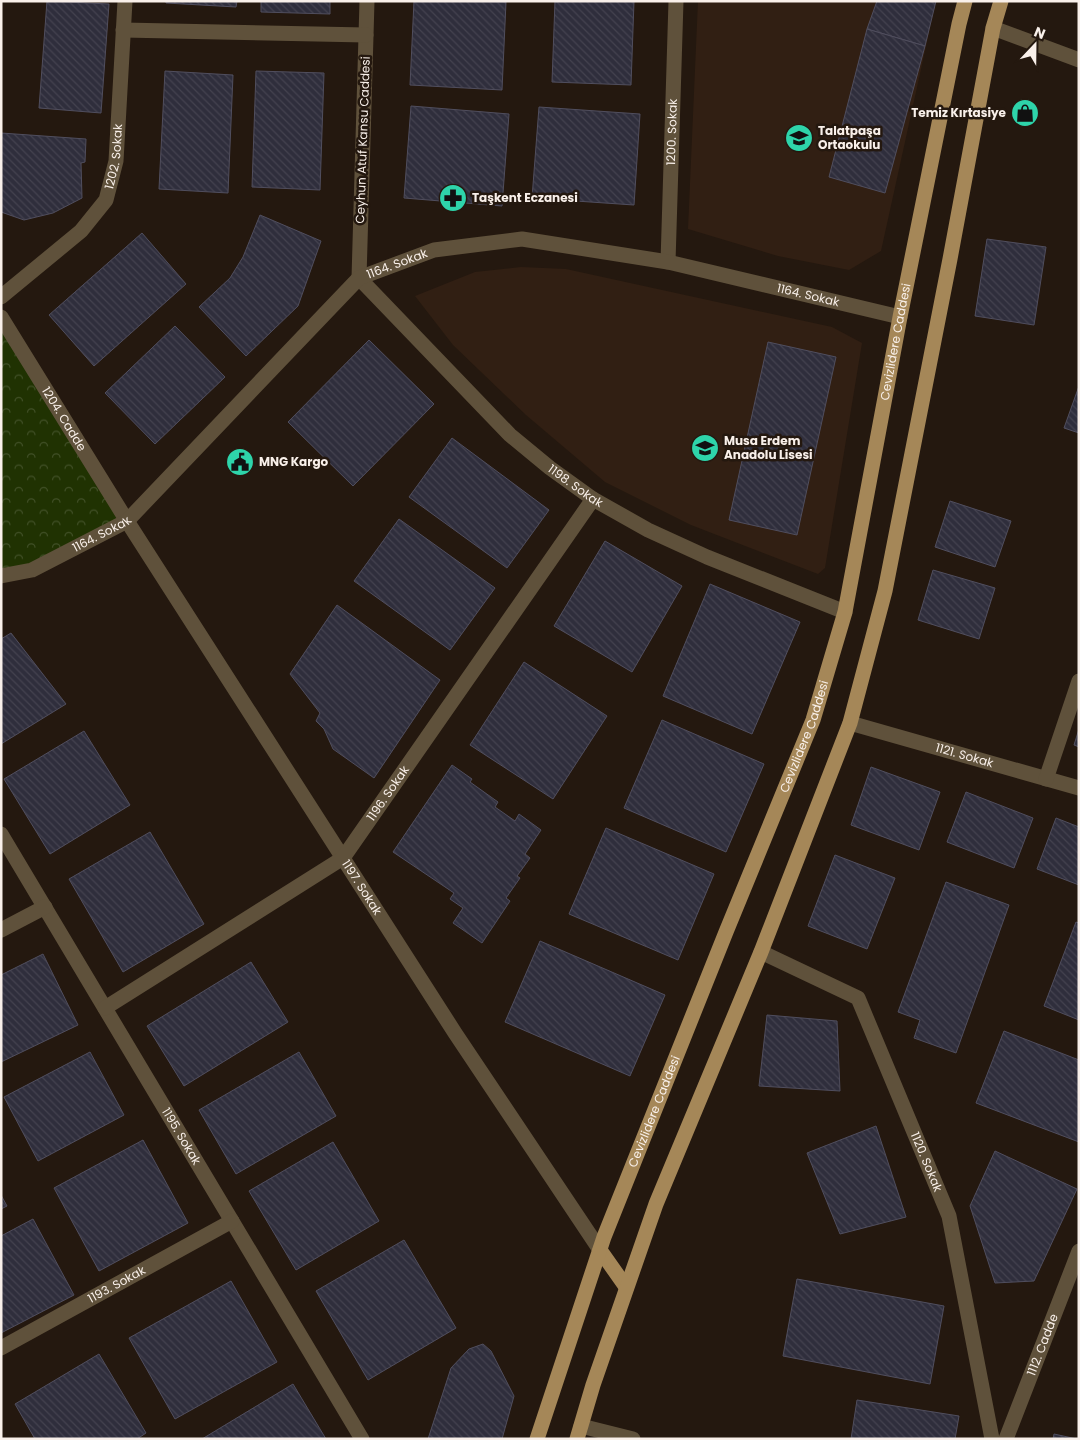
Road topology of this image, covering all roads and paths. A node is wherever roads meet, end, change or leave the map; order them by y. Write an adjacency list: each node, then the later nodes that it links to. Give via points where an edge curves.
1 (125, 1): 7 (street, 1202. Sokak)
2 (367, 1): 8 (street, Ceyhun Atuf Kansu Caddesi)
3 (676, 1): 10 (street, 1200. Sokak)
4 (965, 1): 14 (main road, Cevizlidere Caddesi)
5 (1001, 1): 6 (main road)
6 (993, 28): 9 (street); 20 (main road, via 885,591)
7 (123, 30): 8 (street); 12 (street, 1202. Sokak, via 116,161 106,200 81,231)
8 (366, 35): 11 (street, Ceyhun Atuf Kansu Caddesi)
9 (1079, 60)
10 (668, 262): 11 (street, 1164. Sokak, via 522,240 434,250); 14 (street, 1164. Sokak)
11 (359, 278): 15 (street, 1198. Sokak, via 510,435); 16 (street, 1164. Sokak)
12 (1, 297)
13 (1, 316): 16 (street, 1204. Cadde)
14 (900, 317): 18 (main road, Cevizlidere Caddesi)
15 (593, 499): 18 (street, 1198. Sokak, via 648,530 707,557); 24 (street, 1196. Sokak)
16 (128, 521): 17 (street, 1164. Sokak, via 32,570); 24 (street, 1197. Sokak)
17 (1, 576)
18 (845, 612): 30 (main road, Cevizlidere Caddesi, via 813,720)
19 (1079, 681): 21 (street)
20 (850, 723): 21 (street, 1121. Sokak); 27 (main road)
21 (1046, 779): 22 (street, 1121. Sokak)
22 (1079, 788)
23 (1, 834): 25 (street, 1195. Sokak)
24 (343, 858): 28 (street, 1196. Sokak); 30 (street, 1197. Sokak)
25 (45, 907): 26 (street); 28 (street, 1195. Sokak)
26 (1, 930)
27 (761, 952): 32 (main road, via 656,1204); 38 (street, 1120. Sokak, via 858,998 949,1216)
28 (105, 1008): 29 (street, 1195. Sokak)
29 (232, 1221): 33 (street, 1193. Sokak); 35 (street, 1195. Sokak)
30 (600, 1250): 32 (main road); 36 (main road, Cevizlidere Caddesi)
31 (1079, 1251): 39 (street, 1112. Cadde)
32 (626, 1287): 34 (main road)
33 (1, 1348)
34 (579, 1432): 37 (street)
35 (362, 1439)
36 (537, 1439)
37 (633, 1439)
38 (992, 1439)
39 (1006, 1439)

